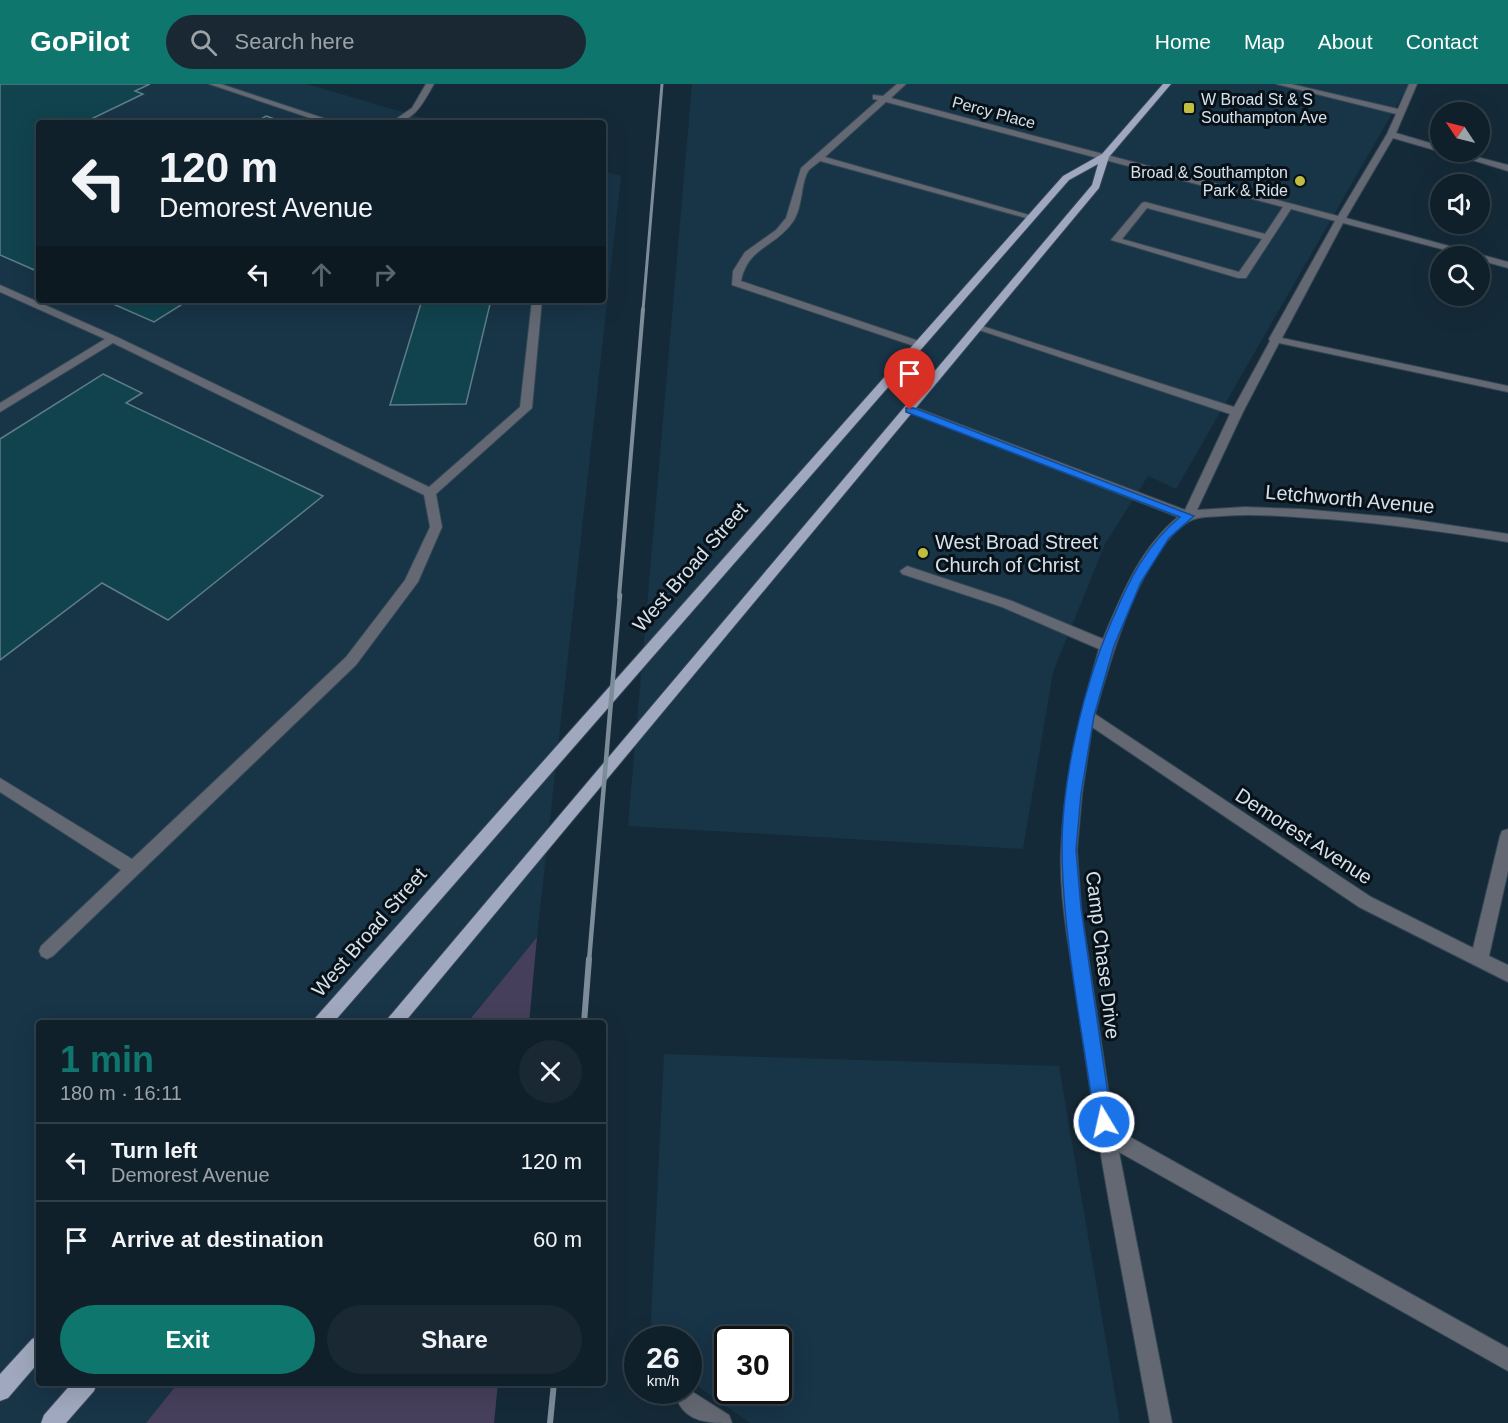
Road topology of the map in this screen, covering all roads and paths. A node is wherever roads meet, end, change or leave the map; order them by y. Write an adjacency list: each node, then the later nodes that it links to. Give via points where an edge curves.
1 (213, 84): 9 (street)
2 (430, 84): 10 (street, via 415,110)
3 (902, 84): 7 (street)
4 (1167, 84): 13 (main road, West Broad Street)
5 (1280, 84): 8 (street)
6 (1413, 84): 8 (street)
7 (881, 98): 13 (street, Percy Place); 14 (street)
8 (1399, 112): 11 (street)
9 (325, 120)
10 (399, 120)
11 (1391, 135): 12 (street); 19 (street)
12 (1430, 145)
13 (1105, 156): 17 (street, Percy Place); 18 (main road, West Broad Street, via 1066,178); 26 (main road, West Broad Street, via 1096,186)
14 (820, 158): 18 (street); 29 (street, via 804,170 798,204 786,224 752,249 737,268 736,283)
15 (1486, 162): 16 (street)
16 (1508, 168)
17 (1289, 205): 19 (street, Percy Place); 20 (street)
18 (1030, 218): 29 (main road, West Broad Street)
19 (1340, 220): 21 (street, Percy Place); 28 (street)
20 (1266, 237): 20 (street, via 1242,276 1116,240 1145,205)
21 (1437, 246)
22 (1490, 260): 23 (street, Percy Place)
23 (1508, 265)
24 (0, 288): 27 (street)
25 (537, 303): 34 (street, via 525,408)
26 (978, 328): 32 (main road, West Broad Street); 33 (street)
27 (113, 339): 31 (street); 34 (street)
28 (1274, 339): 30 (street); 33 (street)
29 (918, 344): 46 (main road, West Broad Street)
30 (1508, 389)
31 (0, 408)
32 (910, 410): 35 (street); 47 (main road, West Broad Street)
33 (1237, 412): 35 (street)
34 (430, 493): 42 (street, via 436,527 411,582 351,662)
35 (1188, 516): 36 (street, Letchworth Avenue, via 1222,510 1268,510 1409,522); 38 (street, Camp Chase Drive, via 1165,535 1135,581)
36 (1508, 538)
37 (907, 571): 38 (street, via 1007,604)
38 (1107, 646): 39 (street, Camp Chase Drive)
39 (1087, 716): 44 (street, Demorest Avenue, via 1365,902); 48 (street, Camp Chase Drive, via 1069,850 1073,908)
40 (0, 784): 42 (street)
41 (1508, 836): 44 (street)
42 (134, 869): 43 (street)
43 (47, 951)
44 (1479, 960): 45 (street, Demorest Avenue)
45 (1508, 974)
46 (325, 1020)
47 (396, 1020)
48 (1106, 1134): 50 (street); 56 (street, Camp Chase Drive)
49 (36, 1349): 52 (main road)
50 (1508, 1360)
51 (83, 1386): 54 (main road)
52 (0, 1390)
53 (694, 1404): 55 (street)
54 (52, 1423)
55 (721, 1423)
56 (1161, 1423)

